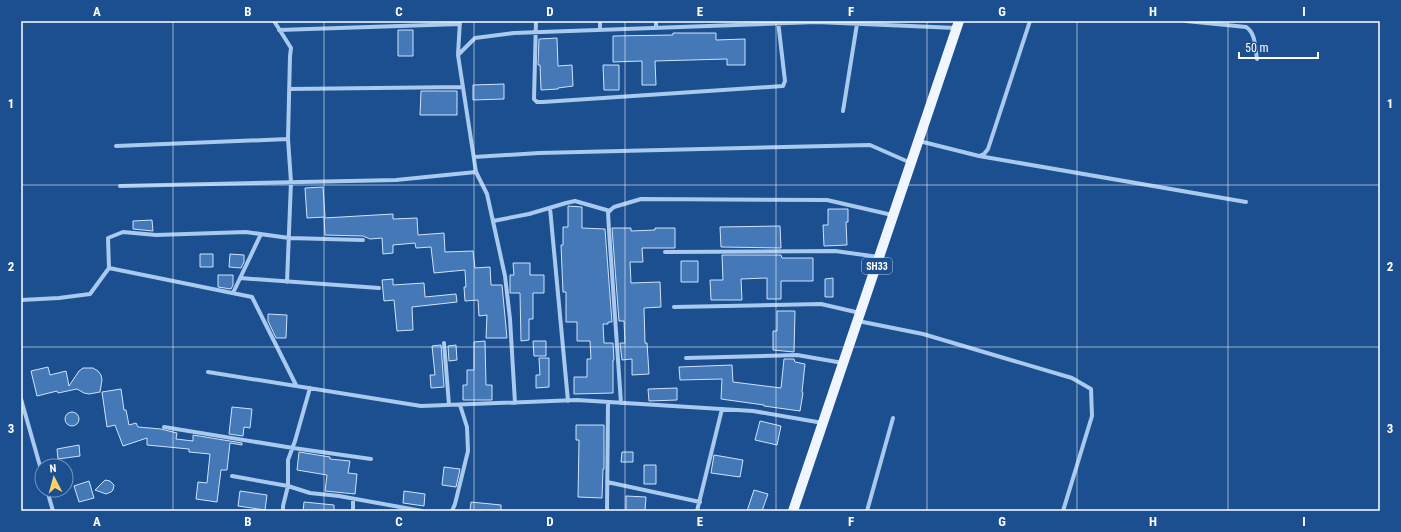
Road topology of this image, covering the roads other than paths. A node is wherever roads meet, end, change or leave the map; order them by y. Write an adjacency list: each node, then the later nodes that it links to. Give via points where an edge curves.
1 (274, 21): 15 (street)
2 (536, 21): 17 (street)
3 (600, 21): 16 (street)
4 (656, 21): 14 (street)
5 (1030, 21): 26 (street, via 988,149)
6 (1186, 21): 19 (street, via 1250,29)
7 (460, 22): 15 (street); 18 (street)
8 (778, 22): 9 (street); 10 (street); 17 (street, via 785,81 783,86 543,102 537,102 534,98)
9 (824, 22): 12 (street)
10 (720, 23): 14 (street)
11 (875, 23): 12 (street); 13 (street)
12 (857, 24): 22 (street)
13 (958, 25): 24 (main road, SH33)
14 (656, 28): 16 (street)
15 (279, 30): 21 (street, via 292,48)
16 (600, 30): 17 (street)
17 (535, 32): 18 (street, via 475,38)
18 (458, 55): 20 (street)
19 (1257, 59)
20 (463, 87): 21 (street); 27 (street)
21 (289, 89): 23 (street)
22 (843, 111)
23 (288, 139): 25 (street); 30 (street)
24 (919, 141): 26 (street); 28 (main road, SH33)
25 (116, 146)
26 (979, 156): 32 (street)
27 (474, 157): 28 (street, via 539,153 870,145); 29 (street)
28 (912, 163): 35 (main road, SH33)
29 (476, 172): 30 (street, via 396,180); 36 (street, via 487,194)
30 (291, 182): 31 (street); 38 (street)
31 (120, 186)
32 (1246, 202)
33 (550, 208): 34 (street, via 575,201); 36 (street); 57 (street)
34 (610, 211): 35 (street, via 614,207 641,200 827,200); 60 (street, via 609,230)
35 (894, 216): 41 (main road, SH33)
36 (493, 220): 59 (street, via 505,276 510,319)
37 (262, 234): 38 (street); 42 (street, via 246,232 156,235 123,232 108,238); 43 (street)
38 (289, 238): 39 (street); 44 (street)
39 (363, 240)
40 (665, 252): 41 (street, via 834,251)
41 (880, 257): 49 (main road, SH33)
42 (109, 268): 46 (street); 47 (street, via 90,294)
43 (240, 278): 44 (street); 46 (street)
44 (287, 282): 45 (street)
45 (379, 288)
46 (233, 293): 54 (street, via 252,297)
47 (21, 300)
48 (674, 307): 49 (street, via 820,304)
49 (859, 317): 52 (main road, SH33); 85 (street, via 1072,378 1091,389 1092,416)
50 (444, 344): 61 (street)
51 (686, 358): 52 (street, via 797,355)
52 (843, 364): 65 (main road, SH33)
53 (208, 372): 54 (street)
54 (296, 386): 55 (street)
55 (310, 388): 61 (street, via 421,406); 67 (street)
56 (21, 398): 68 (street)
57 (568, 401): 58 (street); 59 (street)
58 (608, 402): 60 (street); 71 (street)
59 (514, 403): 62 (street)
60 (621, 403): 63 (street)
61 (449, 405): 62 (street)
62 (460, 405): 80 (street, via 467,427 468,451)
63 (722, 409): 65 (street, via 753,410); 75 (street)
64 (893, 418): 84 (street)
65 (823, 424): 83 (main road, SH33)
66 (164, 427): 67 (street)
67 (293, 448): 69 (street); 72 (street, via 288,460)
68 (38, 458)
69 (370, 459)
70 (232, 476): 72 (street)
71 (607, 482): 75 (street); 81 (street)
72 (288, 486): 74 (street, via 310,493); 77 (street)
73 (49, 498): 76 (street)
74 (353, 499): 78 (street); 79 (street)
75 (700, 502): 82 (street)
76 (53, 511)
77 (283, 511)
78 (353, 511)
79 (422, 511)
80 (452, 511)
81 (607, 511)
82 (697, 511)
83 (793, 511)
84 (867, 511)
85 (1063, 511)

